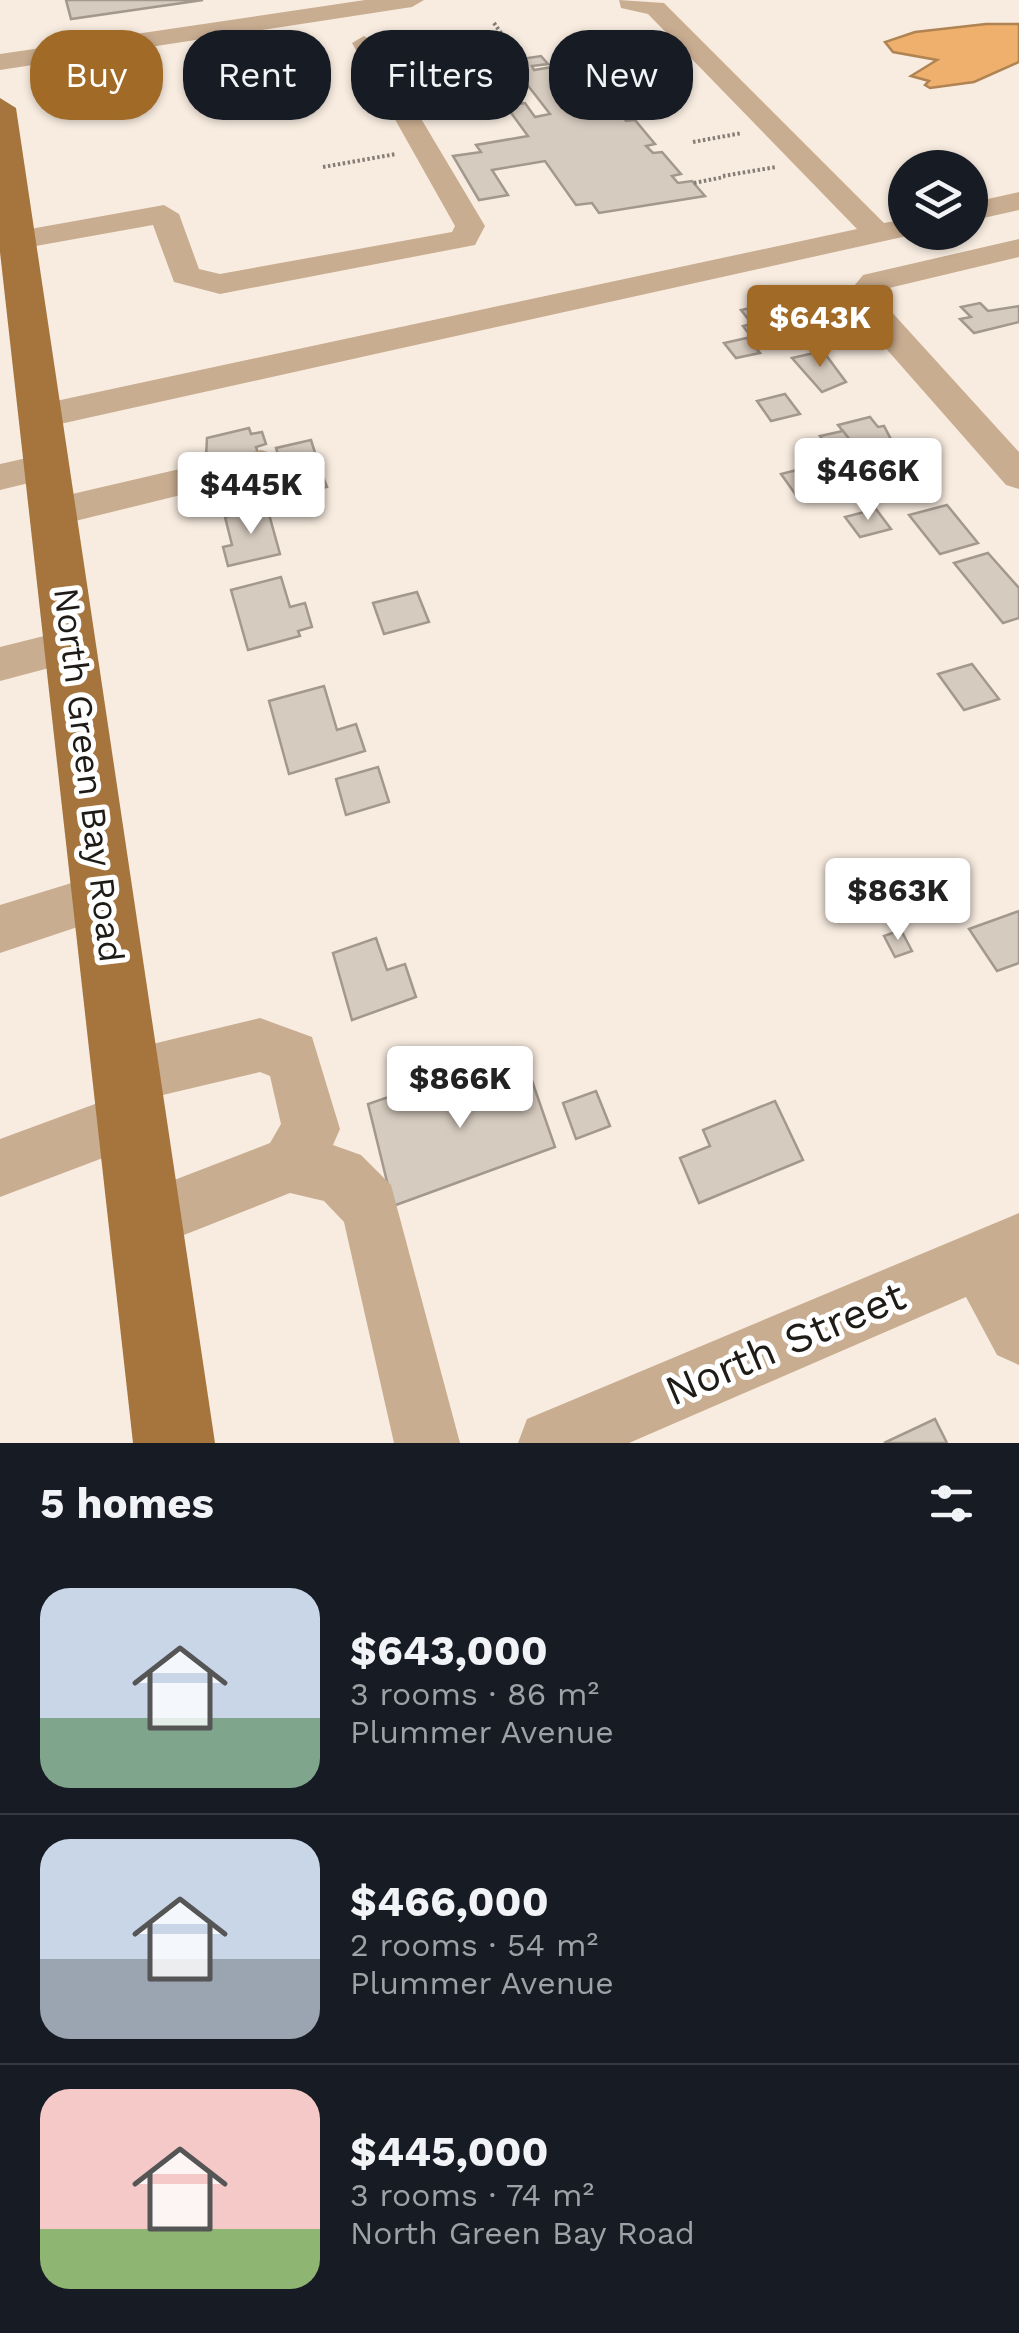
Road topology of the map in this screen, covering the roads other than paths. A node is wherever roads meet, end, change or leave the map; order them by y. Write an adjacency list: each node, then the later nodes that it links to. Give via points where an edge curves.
1 (412, 0): 3 (street)
2 (628, 3): 11 (street, via 656,8 806,162)
3 (0, 62)
4 (0, 108): 10 (main road, North Green Bay Road)
5 (409, 120): 9 (street, via 462,211 468,236 252,281 206,284 179,266)
6 (154, 177): 9 (street)
7 (1019, 200): 8 (street)
8 (988, 208)
9 (164, 214): 10 (street)
10 (11, 222): 15 (main road, North Green Bay Road)
11 (888, 228)
12 (888, 232): 15 (street)
13 (1019, 248): 16 (street, via 864,288 864,304)
14 (261, 463): 15 (street)
15 (36, 468): 17 (main road, North Green Bay Road)
16 (1019, 476)
17 (72, 646): 18 (street); 19 (main road, North Green Bay Road)
18 (0, 664)
19 (104, 896): 20 (street); 21 (main road, North Green Bay Road)
20 (0, 929)
21 (130, 1097): 22 (street, via 260,1045 293,1056 311,1130); 23 (street); 24 (main road, North Green Bay Road)
22 (290, 1164): 24 (street); 28 (street, via 340,1176 370,1206)
23 (0, 1168)
24 (146, 1220): 27 (main road, North Green Bay Road)
25 (999, 1251): 26 (street); 29 (street, North Street)
26 (1019, 1333)
27 (174, 1443)
28 (428, 1443)
29 (552, 1443)

